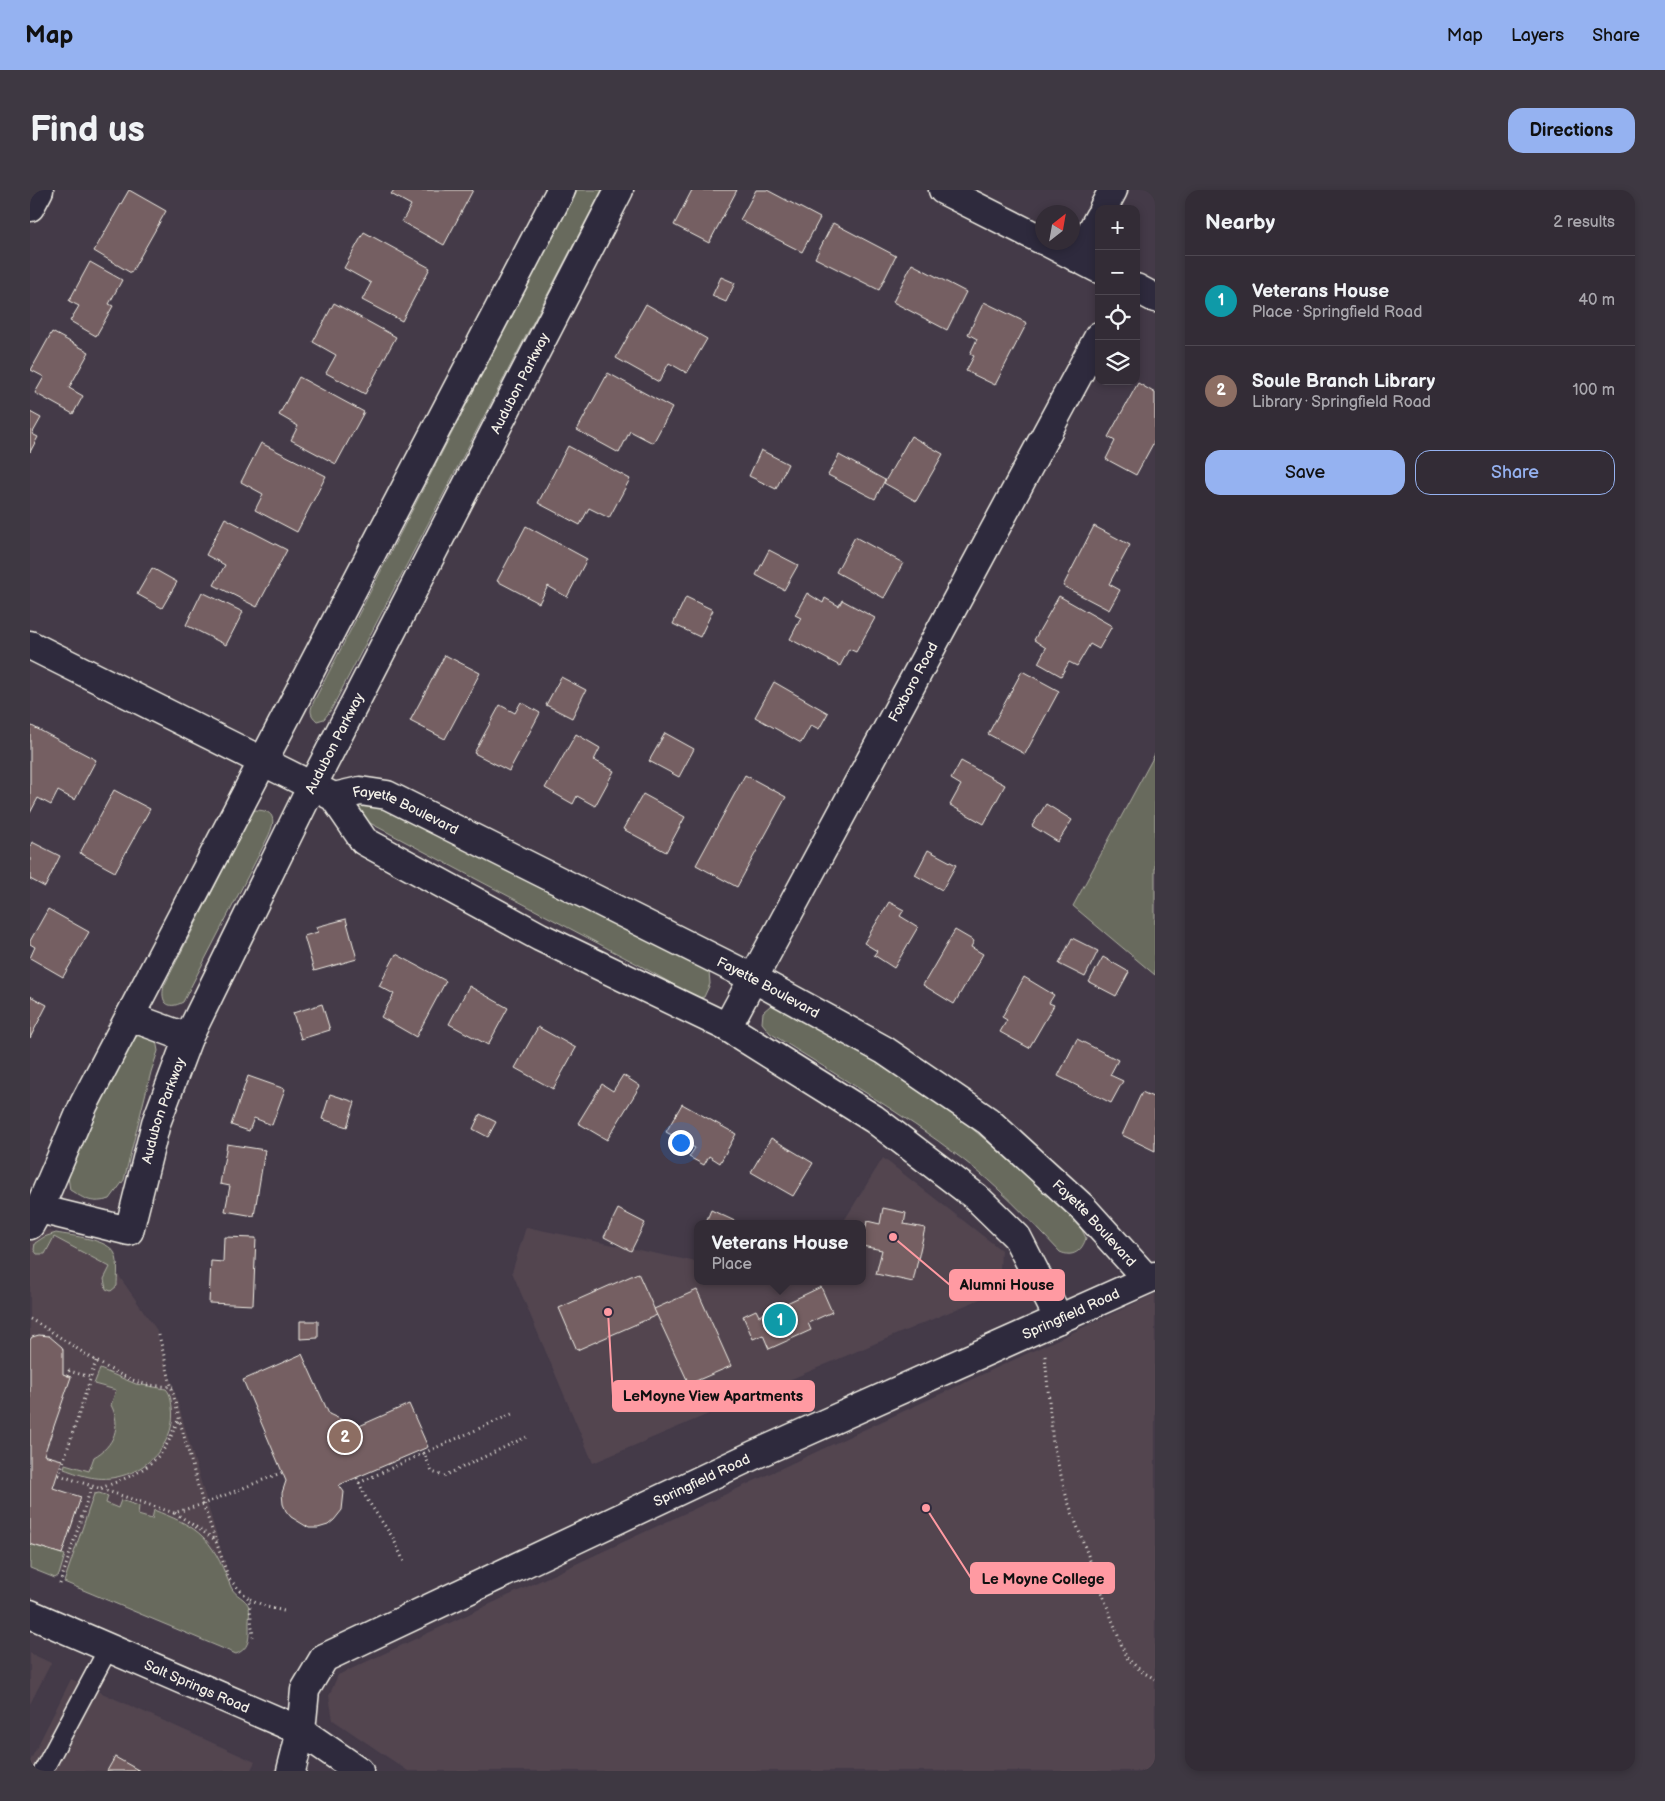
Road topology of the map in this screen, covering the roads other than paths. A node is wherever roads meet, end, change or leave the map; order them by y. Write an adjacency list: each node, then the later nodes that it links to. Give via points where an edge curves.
1 (39, 190): 7 (street)
2 (561, 190): 16 (street, Audubon Parkway)
3 (619, 190): 17 (street, Audubon Parkway)
4 (943, 190): 9 (street)
5 (1113, 190): 6 (street)
6 (1105, 205)
7 (30, 207)
8 (1095, 234): 11 (street)
9 (1035, 236)
10 (1063, 250): 11 (street)
11 (1088, 263)
12 (1140, 290): 13 (street)
13 (1155, 298)
14 (1097, 340): 18 (street, Foxboro Road)
15 (30, 645): 16 (street, Fayette Boulevard)
16 (264, 762): 17 (street, Fayette Boulevard); 19 (street, Audubon Parkway)
17 (323, 792): 18 (street, Fayette Boulevard, via 360,791 387,795); 20 (street, Fayette Boulevard, via 364,841 540,938); 21 (street, Audubon Parkway)
18 (754, 978): 20 (street, Foxboro Road); 23 (street, Fayette Boulevard, via 884,1050 988,1121 1081,1206)
19 (130, 1017): 21 (street); 22 (street, Audubon Parkway, via 84,1104)
20 (726, 1027): 24 (street, Fayette Boulevard, via 874,1119 976,1197 1017,1237)
21 (188, 1038): 22 (street, Audubon Parkway, via 156,1123 129,1231)
22 (35, 1217)
23 (1151, 1277): 24 (street, Springfield Road)
24 (1051, 1322): 27 (street, Springfield Road, via 754,1455 324,1658 305,1690)
25 (30, 1614): 26 (street, Salt Springs Road)
26 (108, 1649): 27 (street, Salt Springs Road); 28 (lane)
27 (301, 1731): 29 (street, Springfield Road); 30 (street, Salt Springs Road)
28 (43, 1771)
29 (291, 1771)
30 (359, 1771)

